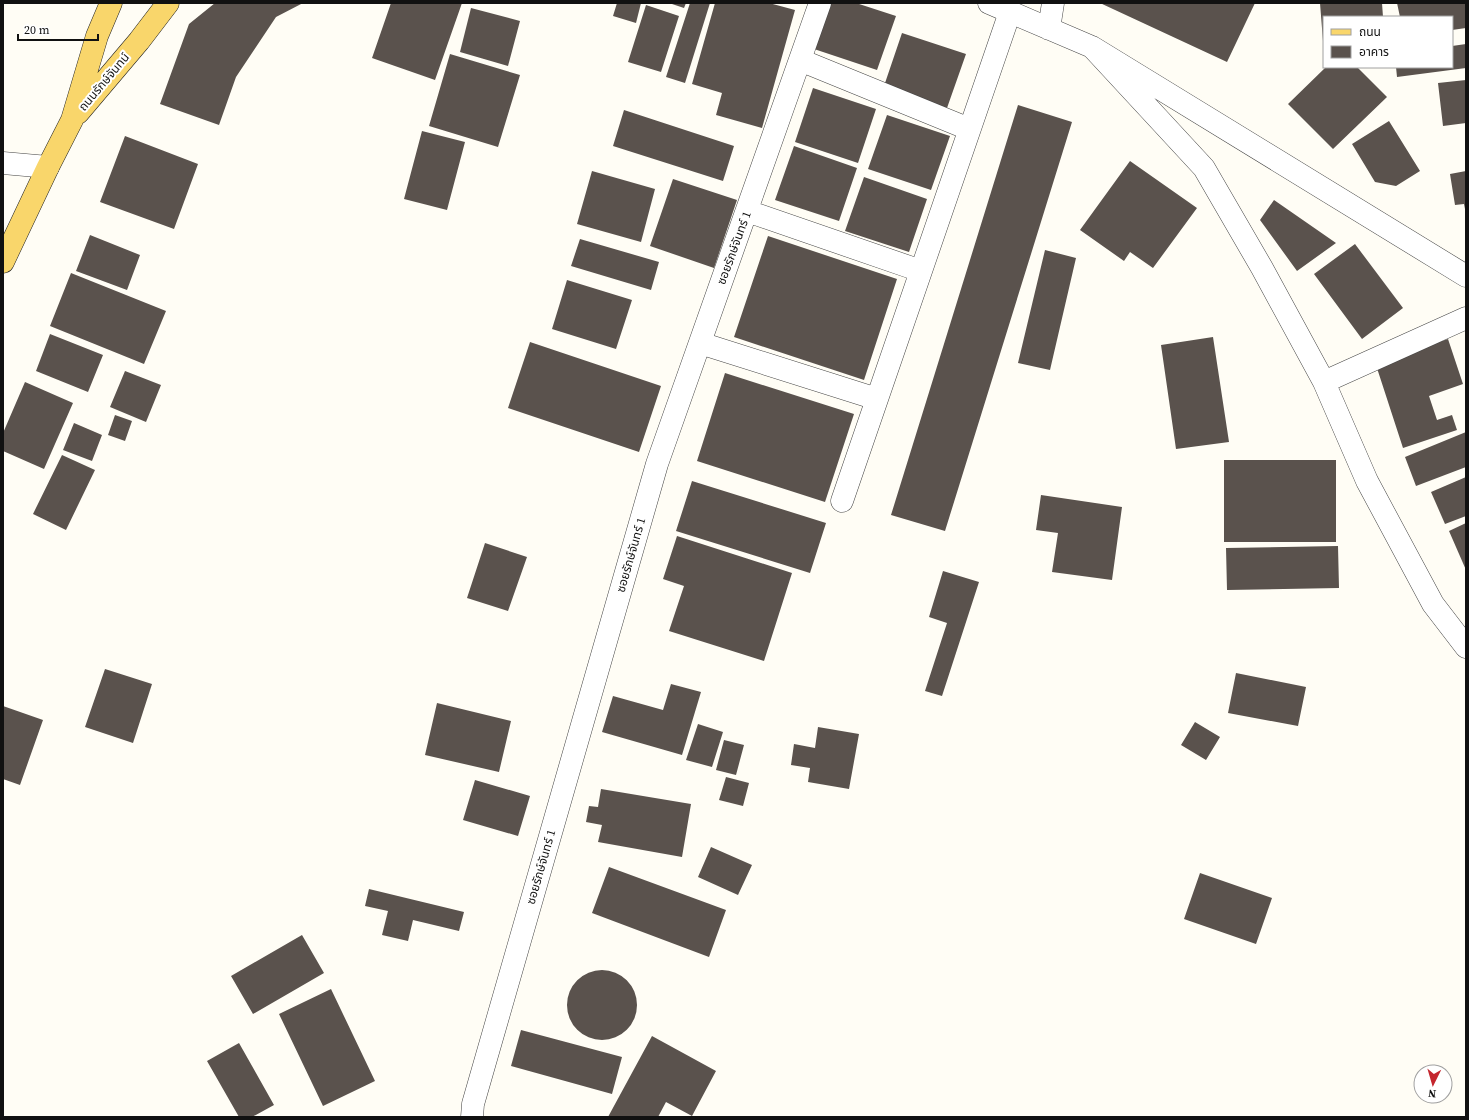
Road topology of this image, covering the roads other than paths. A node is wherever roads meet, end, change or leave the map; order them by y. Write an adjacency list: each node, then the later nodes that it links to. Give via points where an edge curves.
1 (111, 3): 10 (main road, ถนนรักษ์จันทน์, via 97,36)
2 (168, 3): 10 (main road, ถนนรักษ์จันทน์)
3 (820, 3): 9 (street, ซอยรักษ์จันทร์ 1)
4 (989, 3): 6 (street)
5 (1053, 3): 7 (street)
6 (1010, 12): 7 (street); 11 (street)
7 (1049, 29): 8 (street)
8 (1092, 47): 17 (street); 20 (street, via 1204,168)
9 (800, 60): 11 (street); 14 (street, ซอยรักษ์จันทร์ 1)
10 (72, 120): 13 (main road)
11 (969, 129): 16 (street)
12 (3, 164): 13 (street)
13 (48, 167): 15 (main road)
14 (747, 211): 16 (street); 19 (street, ซอยรักษ์จันทร์ 1)
15 (3, 262)
16 (921, 271): 21 (street)
17 (1466, 276)
18 (1466, 318): 20 (street)
19 (700, 343): 21 (street); 24 (street, ซอยรักษ์จันทร์ 1, via 657,464 473,1104)
20 (1324, 382): 23 (street, via 1367,481 1433,604)
21 (877, 399): 22 (street)
22 (842, 501)
23 (1466, 647)
24 (472, 1117)

